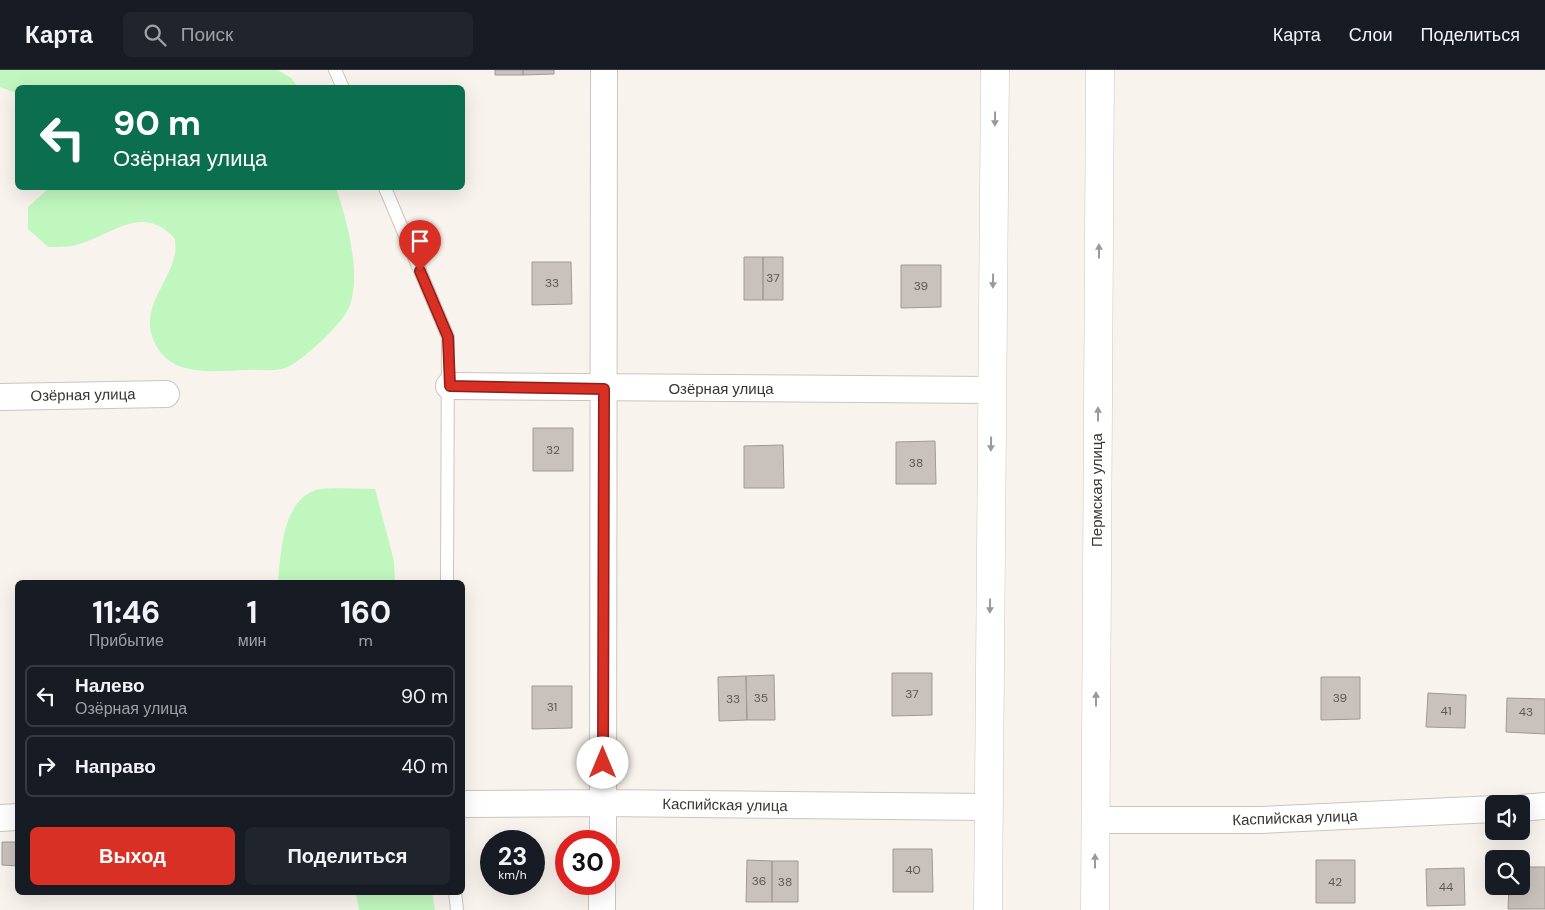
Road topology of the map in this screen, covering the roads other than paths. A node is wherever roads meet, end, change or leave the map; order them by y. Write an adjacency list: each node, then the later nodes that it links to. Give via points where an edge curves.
1 (335, 70): 5 (lane)
2 (604, 70): 8 (street)
3 (995, 70): 9 (street, one-way to 9)
4 (1100, 70): 21 (street, Пермская улица, one-way to 4)
5 (342, 85)
6 (386, 190): 7 (lane, via 448,337)
7 (450, 386): 8 (street, Озёрная улица); 12 (lane)
8 (604, 389): 9 (street, Озёрная улица); 13 (street)
9 (992, 390): 16 (street, one-way to 16)
10 (166, 394): 11 (street, Озёрная улица)
11 (0, 397)
12 (448, 580)
13 (603, 803): 14 (street, Каспийская улица); 16 (street, Каспийская улица); 22 (street)
14 (465, 804)
15 (1545, 806): 17 (street)
16 (988, 807): 27 (street)
17 (1530, 807)
18 (1485, 809): 21 (street, Каспийская улица, via 1261,820)
19 (15, 817): 20 (street)
20 (0, 818)
21 (1095, 820): 28 (street, Пермская улица, one-way to 21)
22 (603, 830)
23 (455, 895): 25 (lane)
24 (602, 895): 26 (street)
25 (457, 910)
26 (602, 910)
27 (988, 910)
28 (1095, 910)

